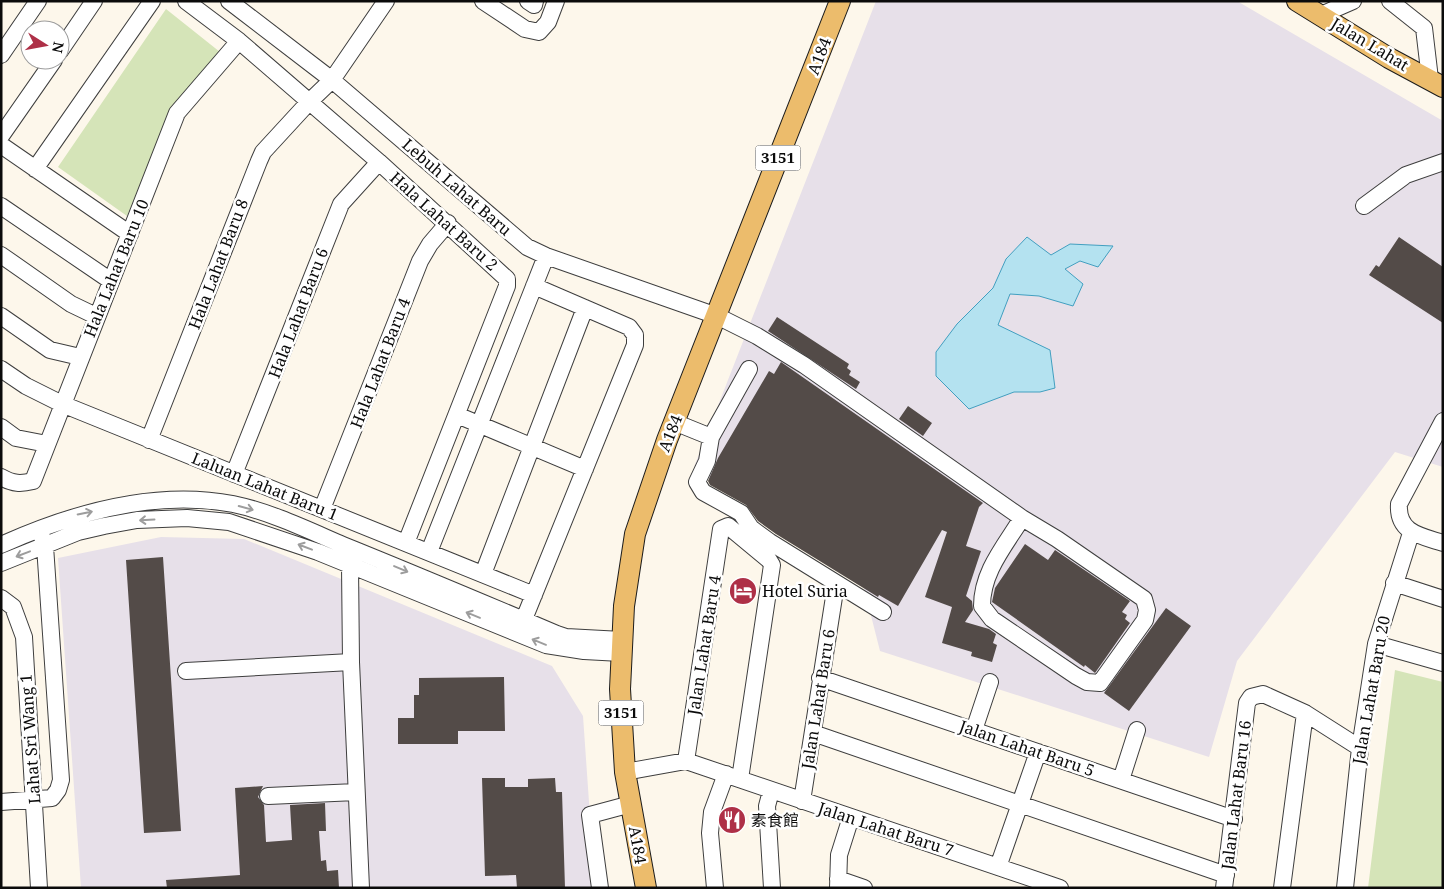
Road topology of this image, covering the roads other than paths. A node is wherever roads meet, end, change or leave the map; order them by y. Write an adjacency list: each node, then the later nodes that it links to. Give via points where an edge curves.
1 (38, 1): 18 (street)
2 (94, 1): 16 (street)
3 (152, 1): 27 (street)
4 (186, 1): 17 (street, Hala Lahat Baru 2)
5 (229, 1): 20 (street, Lebuh Lahat Baru)
6 (386, 1): 20 (street, Hala Lahat Baru 8)
7 (483, 1): 10 (street, via 524,29 539,32 548,22)
8 (528, 1): 9 (street, via 534,5)
9 (535, 1)
10 (556, 1)
11 (840, 1): 39 (main road, A184 / 3151)
12 (1297, 1): 15 (main road, Jalan Lahat)
13 (1354, 1): 15 (street)
14 (1390, 1): 21 (street, via 1424,28)
15 (1321, 15): 21 (main road, Jalan Lahat)
16 (70, 36)
17 (239, 41): 22 (street, Hala Lahat Baru 2); 31 (street, Hala Lahat Baru 10, via 177,113)
18 (1, 55)
19 (47, 70): 23 (street)
20 (332, 80): 22 (street, Hala Lahat Baru 8); 33 (street, Lebuh Lahat Baru, via 527,247)
21 (1436, 83)
22 (309, 102): 25 (street, Hala Lahat Baru 2); 50 (street, Hala Lahat Baru 8, via 263,152)
23 (1, 136)
24 (1, 145): 27 (street)
25 (379, 162): 30 (street, Hala Lahat Baru 2); 54 (street, Hala Lahat Baru 6, via 341,204)
26 (1443, 162): 29 (street, via 1406,175)
27 (36, 169): 31 (street)
28 (1, 206): 34 (street)
29 (1364, 206)
30 (448, 223): 44 (street, Hala Lahat Baru 2, via 507,279); 56 (street, Hala Lahat Baru 4, via 422,256)
31 (130, 234): 34 (street, Hala Lahat Baru 10)
32 (1, 255): 38 (street, via 72,304)
33 (546, 256): 35 (street); 39 (street, Lebuh Lahat Baru)
34 (110, 281): 38 (street, Hala Lahat Baru 10)
35 (534, 286): 36 (street); 47 (street)
36 (585, 308): 52 (street); 53 (street, via 629,327 635,335 635,345)
37 (1, 316): 40 (street, via 50,350)
38 (96, 316): 40 (street, Hala Lahat Baru 10)
39 (717, 316): 46 (main road, A184 / 3151); 57 (street, Lebuh Lahat Baru, via 804,365)
40 (80, 358): 43 (street, Hala Lahat Baru 10)
41 (1, 369): 43 (street, Laluan Lahat Baru 1)
42 (749, 369): 49 (street)
43 (62, 404): 50 (street, Laluan Lahat Baru 1); 51 (street, Hala Lahat Baru 10)
44 (457, 415): 47 (street); 60 (street, Hala Lahat Baru 2)
45 (1443, 421): 59 (street, via 1399,504 1398,512)
46 (674, 422): 49 (street); 77 (main road, A184 / 3151, via 635,534 624,606)
47 (480, 425): 52 (street); 65 (street)
48 (1, 427): 51 (street, via 16,438)
49 (711, 437): 74 (street, via 707,461 696,482 702,492 741,513 752,528 770,542)
50 (149, 440): 54 (street, Laluan Lahat Baru 1)
51 (47, 444): 55 (street, Hala Lahat Baru 10, via 33,481 11,482)
52 (532, 447): 53 (street); 68 (street)
53 (585, 469): 70 (street)
54 (234, 474): 56 (street, Laluan Lahat Baru 1)
55 (1, 478)
56 (322, 509): 60 (street, Laluan Lahat Baru 1)
57 (1022, 518): 57 (street, Lebuh Lahat Baru, via 986,574 982,606 992,619 1076,676 1087,682 1100,683 1145,620 1148,610 1144,599)
58 (38, 528): 62 (street); 63 (street); 64 (street, one-way to 64, via 77,515 139,504 189,500 232,504 256,511)
59 (1411, 533): 61 (street); 69 (street, Jalan Lahat Baru 20)
60 (406, 543): 65 (street, Laluan Lahat Baru 1)
61 (1443, 543)
62 (1, 545)
63 (45, 546): 66 (street, one-way to 66); 67 (street, one-way to 63, via 252,528 186,518 137,520 104,526 78,532); 96 (street, via 60,780 52,798)
64 (356, 550): 67 (street); 75 (street, one-way to 75)
65 (429, 552): 68 (street, Laluan Lahat Baru 1)
66 (1, 563)
67 (350, 566): 75 (street, one-way to 67); 78 (street)
68 (483, 574): 70 (street, Laluan Lahat Baru 1)
69 (1394, 584): 73 (street); 76 (street, Jalan Lahat Baru 20)
70 (534, 595): 75 (street)
71 (834, 597): 81 (street, Jalan Lahat Baru 6)
72 (1, 598): 96 (street, Lahat Sri Wang 1, via 13,607 24,637)
73 (1443, 599)
74 (883, 612)
75 (521, 626): 77 (street)
76 (1376, 644): 79 (street); 87 (street, Jalan Lahat Baru 20)
77 (622, 647): 90 (main road, A184 / 3151, via 620,697)
78 (351, 662): 80 (street); 94 (street)
79 (1443, 663)
80 (186, 671)
81 (820, 678): 84 (street, Jalan Lahat Baru 5); 86 (street, Jalan Lahat Baru 6)
82 (990, 682): 84 (street)
83 (1305, 713): 87 (street); 102 (street, Jalan Lahat Baru 16, via 1264,694 1251,697 1247,703); 114 (street)
84 (974, 730): 88 (street, Jalan Lahat Baru 5)
85 (1137, 730): 92 (street)
86 (813, 733): 98 (street, Jalan Lahat Baru 6); 100 (street)
87 (1360, 748): 115 (street, Jalan Lahat Baru 20)
88 (1038, 752): 92 (street, Jalan Lahat Baru 5); 100 (street)
89 (686, 761): 90 (street, Jalan Lahat Baru 7); 91 (street, Jalan Lahat Baru 7); 91 (street, Jalan Lahat Baru 4, via 721,529 728,526 772,565)
90 (626, 772): 99 (main road, A184 / 3151)
91 (733, 777): 93 (street, Jalan Lahat Baru 7); 110 (street, via 712,812 710,833)
92 (1121, 780): 102 (street, Jalan Lahat Baru 5)
93 (771, 791): 98 (street, Jalan Lahat Baru 7); 111 (street, via 767,806)
94 (356, 792): 95 (street); 107 (street)
95 (268, 796)
96 (34, 799): 97 (street); 106 (street, Lahat Sri Wang 1)
97 (1, 802)
98 (802, 802): 101 (street, Jalan Lahat Baru 7)
99 (631, 804): 108 (street, via 590,815); 109 (main road, A184 / 3151)
100 (1020, 804): 103 (street); 104 (street)
101 (851, 817): 103 (street, Jalan Lahat Baru 7); 105 (street, via 839,855)
102 (1234, 820): 104 (street, Jalan Lahat Baru 16)
103 (998, 867): 113 (street, Jalan Lahat Baru 7)
104 (1225, 882)
105 (838, 883): 112 (street)
106 (40, 888)
107 (361, 888)
108 (600, 888)
109 (646, 888)
110 (714, 888)
111 (772, 888)
112 (864, 888)
113 (1060, 888)
114 (1282, 888)
115 (1345, 888)

